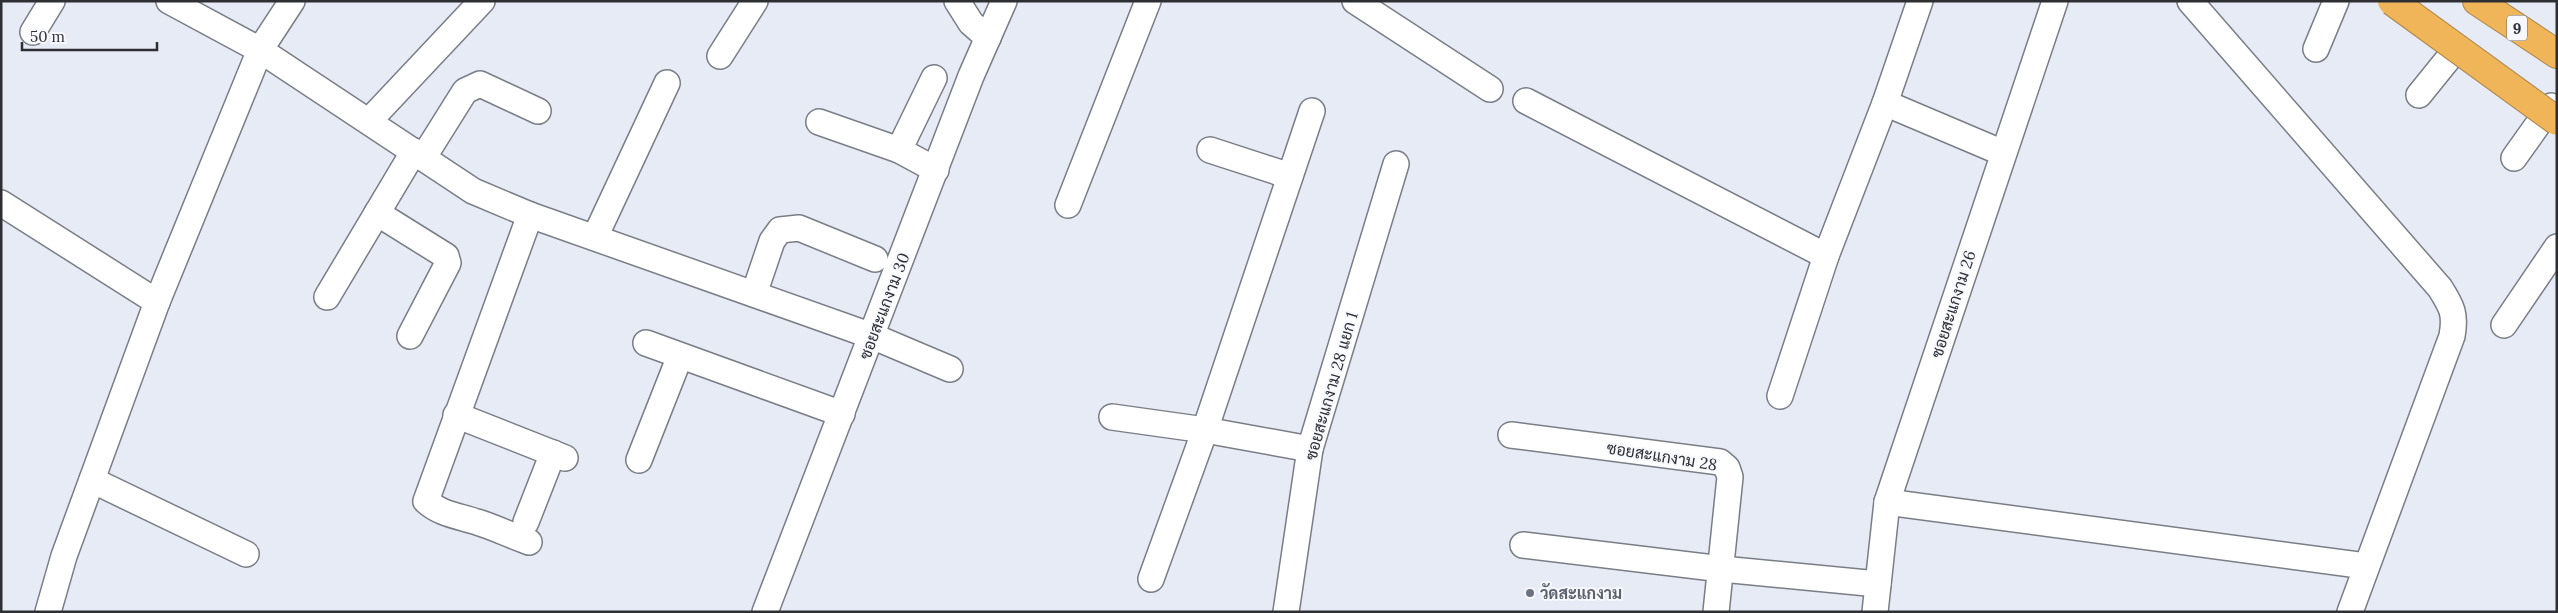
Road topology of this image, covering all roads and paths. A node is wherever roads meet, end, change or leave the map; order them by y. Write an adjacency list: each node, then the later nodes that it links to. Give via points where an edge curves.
1 (52, 1): 16 (street)
2 (169, 1): 20 (street)
3 (292, 1): 20 (street)
4 (482, 1): 32 (street)
5 (754, 1): 22 (street)
6 (958, 1): 17 (street, via 971,23)
7 (1004, 1): 17 (street, ซอยสะแกงาม 30)
8 (1148, 1): 43 (street)
9 (1355, 1): 25 (street)
10 (1920, 1): 28 (street)
11 (2055, 1): 36 (street, ซอยสะแกงาม 26)
12 (2190, 1): 71 (street, via 2440,288 2455,318 2452,336)
13 (2336, 1): 19 (street)
14 (2392, 1): 31 (highway, bridge)
15 (2477, 1): 21 (highway, 9)
16 (33, 32)
17 (988, 38): 40 (street, ซอยสะแกงาม 30)
18 (2458, 48): 26 (street)
19 (2316, 49)
20 (260, 50): 32 (street); 52 (street)
21 (2557, 54)
22 (720, 56)
23 (934, 78): 34 (street)
24 (667, 83): 46 (street)
25 (1490, 89)
26 (2419, 95)
27 (1526, 101): 48 (street)
28 (1885, 103): 36 (street); 48 (street)
29 (538, 111): 37 (street, via 480,84 472,86)
30 (1312, 111): 41 (street)
31 (2554, 114): 38 (street)
32 (369, 121): 37 (street)
33 (819, 122): 34 (street)
34 (899, 150): 40 (street)
35 (1210, 150): 41 (street)
36 (2003, 153): 68 (street, ซอยสะแกงาม 26)
37 (418, 155): 44 (street); 45 (street, via 473,191)
38 (2514, 158)
39 (1396, 164): 65 (street, ซอยสะแกงาม 28 แยก 1)
40 (936, 170): 55 (street, ซอยสะแกงาม 30)
41 (1290, 176): 63 (street)
42 (1, 203): 52 (street)
43 (1068, 205)
44 (377, 213): 51 (street); 54 (street, via 446,256 448,263)
45 (530, 215): 46 (street); 61 (street)
46 (595, 237): 50 (street)
47 (2557, 247): 53 (street)
48 (1826, 256): 59 (street)
49 (875, 258): 50 (street, via 800,228 780,230 772,242)
50 (754, 294): 55 (street)
51 (327, 297)
52 (157, 302): 67 (street)
53 (2504, 325)
54 (410, 336)
55 (872, 336): 58 (street); 60 (street, ซอยสะแกงาม 30)
56 (646, 343): 57 (street)
57 (680, 356): 60 (street); 66 (street)
58 (950, 369)
59 (1780, 396)
60 (842, 414): 76 (street, ซอยสะแกงาม 30)
61 (456, 415): 61 (street, via 559,456 528,532 444,513 426,501)
62 (1112, 417): 63 (street)
63 (1205, 430): 65 (street); 73 (street)
64 (1511, 435): 72 (street, ซอยสะแกงาม 28, via 1720,462 1730,477)
65 (1310, 449): 77 (street, ซอยสะแกงาม 28 แยก 1)
66 (639, 460)
67 (92, 480): 70 (street); 75 (street, via 64,556)
68 (1887, 502): 71 (street); 74 (street, ซอยสะแกงาม 26)
69 (1523, 545): 72 (street)
70 (246, 554)
71 (2366, 566): 80 (street)
72 (1722, 569): 74 (street); 78 (street, ซอยสะแกงาม 28)
73 (1151, 579)
74 (1878, 584): 79 (street, ซอยสะแกงาม 26)
75 (48, 612)
76 (765, 612)
77 (1286, 612)
78 (1716, 612)
79 (1875, 612)
80 (2350, 612)

